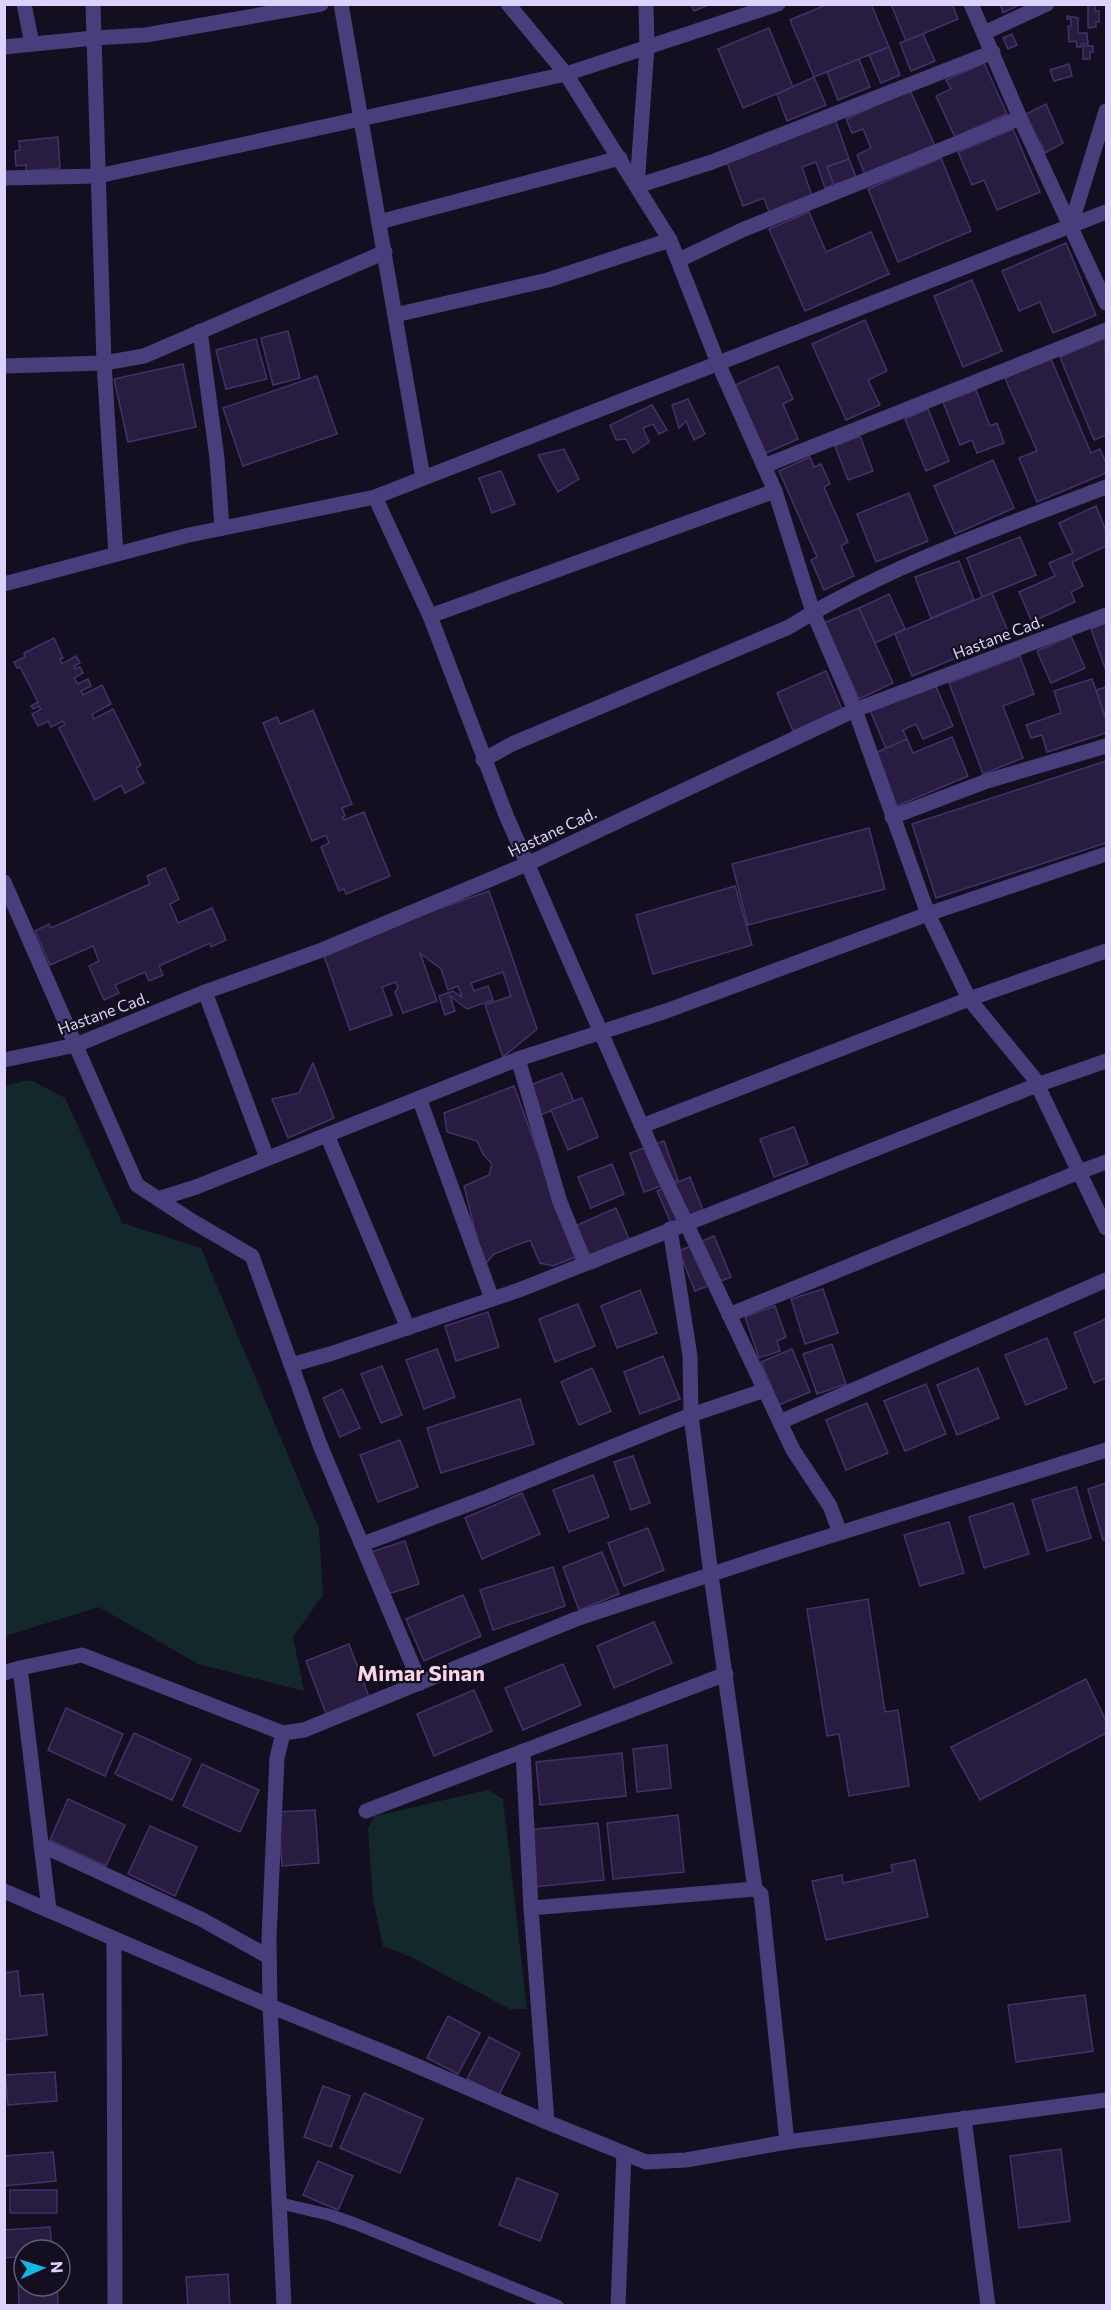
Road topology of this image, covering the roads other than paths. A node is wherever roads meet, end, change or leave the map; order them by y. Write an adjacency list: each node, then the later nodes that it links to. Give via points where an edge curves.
1 (24, 4): 12 (street)
2 (93, 4): 11 (street)
3 (321, 4): 11 (street, via 146,35)
4 (341, 4): 18 (street)
5 (508, 4): 16 (street)
6 (646, 4): 14 (street)
7 (778, 4): 14 (street)
8 (971, 4): 10 (street)
9 (1047, 4): 10 (street)
10 (984, 33): 15 (street)
11 (94, 38): 12 (street); 21 (street)
12 (32, 44): 13 (street)
13 (4, 47)
14 (647, 47): 16 (street); 23 (street)
15 (993, 52): 19 (street); 23 (street, via 712,162)
16 (566, 74): 18 (street); 20 (street)
17 (1107, 111): 26 (street)
18 (361, 117): 21 (street); 25 (street)
19 (1020, 118): 26 (street); 29 (street, via 742,230)
20 (620, 159): 23 (street); 25 (street)
21 (98, 176): 22 (street); 34 (street)
22 (4, 178)
23 (637, 186): 27 (street)
24 (1107, 212): 26 (street)
25 (379, 222): 28 (street)
26 (1071, 225): 30 (street); 35 (street)
27 (670, 240): 29 (street); 31 (street, via 548,280)
28 (385, 252): 31 (street); 33 (street)
29 (679, 260): 35 (street)
30 (1107, 303)
31 (395, 315): 38 (street)
32 (1107, 330): 37 (street)
33 (200, 331): 34 (street, via 144,356); 42 (street)
34 (104, 363): 36 (street); 43 (street)
35 (718, 363): 37 (street); 38 (street)
36 (4, 366)
37 (764, 466): 40 (street)
38 (423, 478): 41 (street)
39 (1107, 487): 45 (street, via 939,551)
40 (775, 491): 45 (street); 47 (street)
41 (375, 497): 42 (street); 47 (street)
42 (222, 528): 43 (street)
43 (116, 554): 44 (street)
44 (4, 584)
45 (813, 612): 48 (street); 50 (street, via 789,627 512,744)
46 (1107, 615): 48 (street, Hastane Cad.)
47 (430, 616): 50 (street)
48 (855, 710): 51 (street); 53 (street, Hastane Cad.)
49 (1107, 746): 51 (street, via 987,782)
50 (483, 760): 53 (street)
51 (892, 817): 55 (street)
52 (1107, 854): 55 (street)
53 (527, 864): 57 (street, Hastane Cad., via 322,950); 59 (street)
54 (4, 882): 60 (street)
55 (928, 914): 58 (street); 59 (street)
56 (1107, 951): 58 (street)
57 (205, 992): 60 (street, Hastane Cad.); 68 (street)
58 (969, 999): 64 (street); 66 (street)
59 (602, 1033): 61 (street); 66 (street)
60 (76, 1045): 62 (street, Hastane Cad.); 71 (street, via 137,1185)
61 (518, 1059): 65 (street); 75 (street, via 560,1202)
62 (4, 1060)
63 (1107, 1061): 64 (street)
64 (1037, 1085): 70 (street); 72 (street)
65 (419, 1098): 67 (street); 77 (street)
66 (642, 1126): 72 (street)
67 (327, 1134): 68 (street); 79 (street)
68 (267, 1158): 71 (street)
69 (1107, 1162): 70 (street)
70 (1079, 1172): 73 (street); 78 (street)
71 (158, 1199): 80 (street, via 252,1256)
72 (686, 1223): 74 (street); 78 (street)
73 (1107, 1228)
74 (670, 1229): 75 (street); 82 (street, via 690,1356)
75 (585, 1263): 77 (street)
76 (1107, 1280): 83 (street)
77 (492, 1299): 79 (street)
78 (729, 1315): 81 (street)
79 (408, 1328): 80 (street)
80 (291, 1365): 86 (street)
81 (765, 1390): 82 (street); 83 (street)
82 (691, 1414): 86 (street); 87 (street)
83 (780, 1422): 85 (street, via 793,1450 831,1506)
84 (1107, 1450): 85 (street)
85 (840, 1533): 87 (street)
86 (363, 1544): 91 (street)
87 (711, 1575): 90 (street); 91 (street, via 576,1619)
88 (20, 1668): 89 (street); 92 (street, via 82,1655); 95 (street)
89 (4, 1673)
90 (726, 1674): 93 (street); 96 (street)
91 (420, 1683): 92 (street, via 304,1730)
92 (284, 1733): 101 (street, via 277,1758)
93 (523, 1751): 94 (street); 98 (street)
94 (366, 1811)
95 (41, 1845): 99 (street); 101 (street, via 201,1919)
96 (755, 1889): 98 (street); 106 (street, via 761,1894)
97 (4, 1891): 99 (street)
98 (531, 1908): 105 (street)
99 (49, 1910): 100 (street)
100 (114, 1939): 102 (street); 109 (street)
101 (269, 1957): 102 (street)
102 (270, 2006): 105 (street); 108 (street)
103 (1107, 2100): 104 (street)
104 (964, 2118): 106 (street); 113 (street)
105 (547, 2122): 107 (street)
106 (787, 2142): 107 (street, via 686,2160 646,2162)
107 (624, 2153): 112 (street)
108 (279, 2203): 110 (street); 111 (lane, via 356,2224)
109 (115, 2306)
110 (284, 2306)
111 (558, 2306)
112 (618, 2306)
113 (988, 2306)

